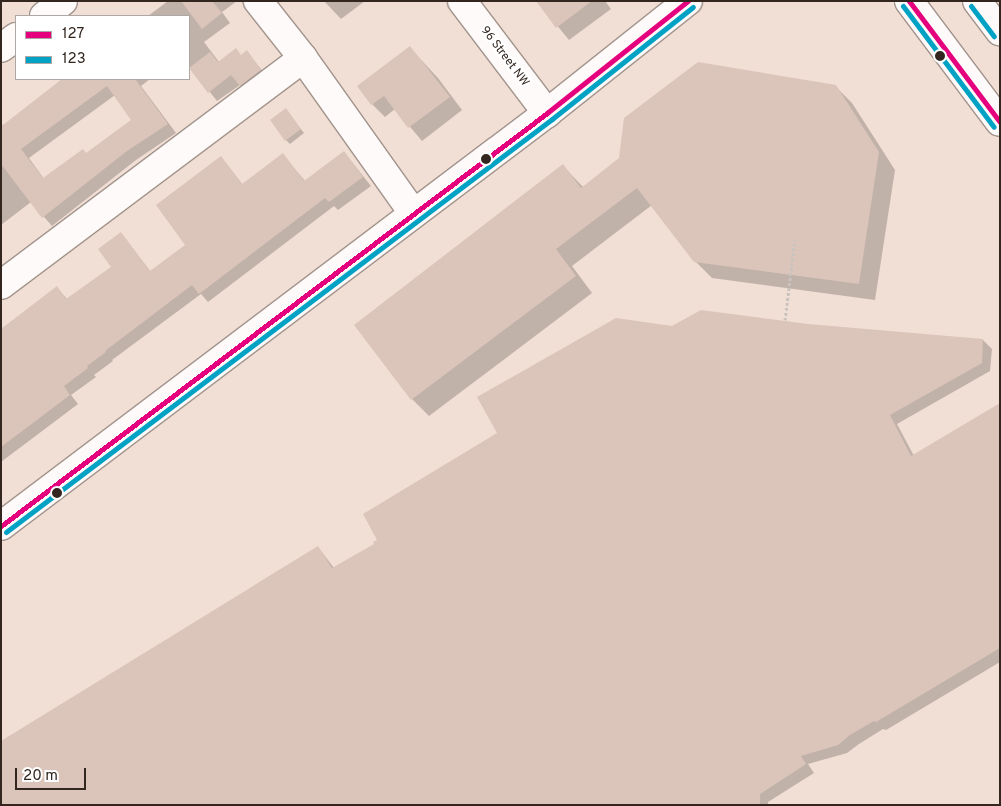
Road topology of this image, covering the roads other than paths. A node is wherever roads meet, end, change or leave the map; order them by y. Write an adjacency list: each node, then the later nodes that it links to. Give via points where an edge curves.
1 (63, 1): 7 (street)
2 (258, 1): 11 (street)
3 (462, 1): 12 (street, 96 Street NW)
4 (909, 1): 13 (street)
5 (978, 1): 8 (street)
6 (678, 4): 12 (street)
7 (45, 15)
8 (1000, 31)
9 (15, 38): 10 (street)
10 (1, 48)
11 (302, 58): 14 (street); 15 (street)
12 (547, 113): 14 (street)
13 (1000, 122)
14 (414, 214): 16 (street)
15 (1, 285)
16 (1, 526)

